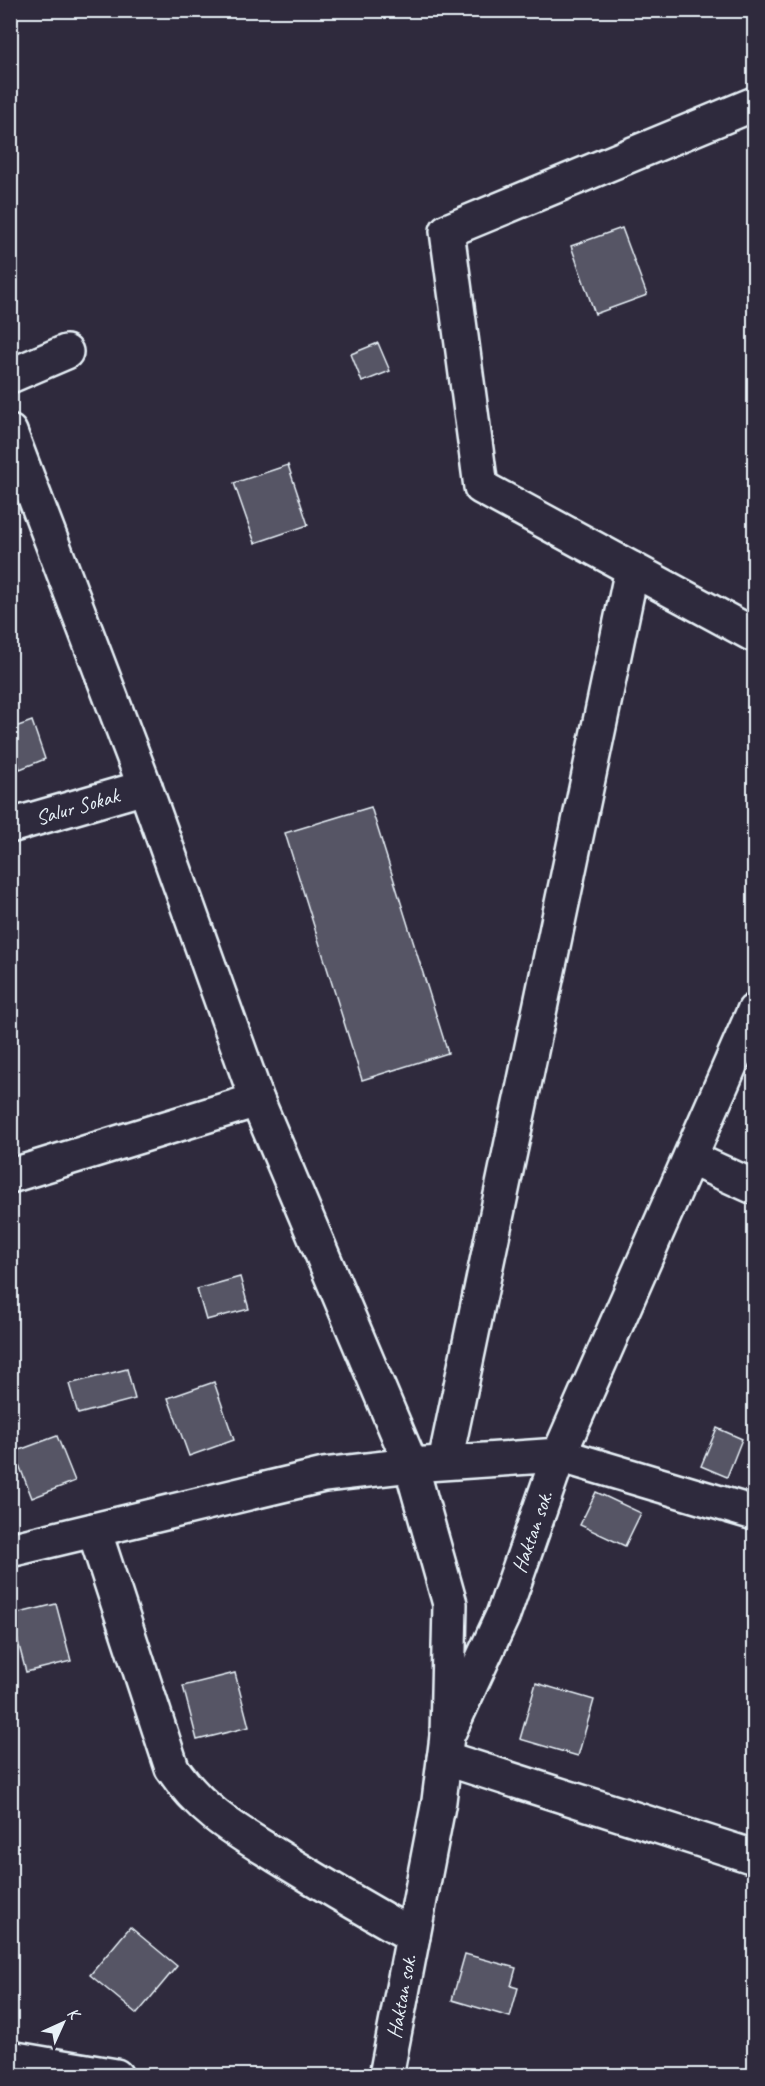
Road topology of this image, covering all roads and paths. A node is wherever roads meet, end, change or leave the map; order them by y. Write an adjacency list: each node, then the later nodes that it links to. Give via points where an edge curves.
1 (754, 104): 5 (street, via 447,231 481,487)
2 (66, 352): 3 (street)
3 (10, 376)
4 (10, 432): 7 (street)
5 (632, 569): 6 (street); 15 (street)
6 (754, 635)
7 (145, 787): 8 (street, Salur Sokak); 10 (street)
8 (10, 826)
9 (754, 1011): 11 (street, Haktan sok.)
10 (256, 1101): 12 (street); 16 (street)
11 (690, 1158): 13 (street); 14 (street, Haktan sok.)
12 (10, 1176)
13 (754, 1187)
14 (559, 1455): 15 (street); 17 (street); 20 (street, Haktan sok., via 503,1616)
15 (445, 1462): 16 (street)
16 (411, 1465): 18 (street, via 324,1475); 20 (street, via 450,1604)
17 (754, 1513)
18 (94, 1530): 19 (street); 22 (street, via 172,1768 184,1786 217,1818 327,1888)
19 (10, 1550)
20 (445, 1747): 21 (street); 22 (street, Haktan sok., via 439,1801)
21 (754, 1857)
22 (413, 1936): 25 (street, Haktan sok.)
23 (10, 2058): 24 (street)
24 (116, 2076)
25 (386, 2076)

